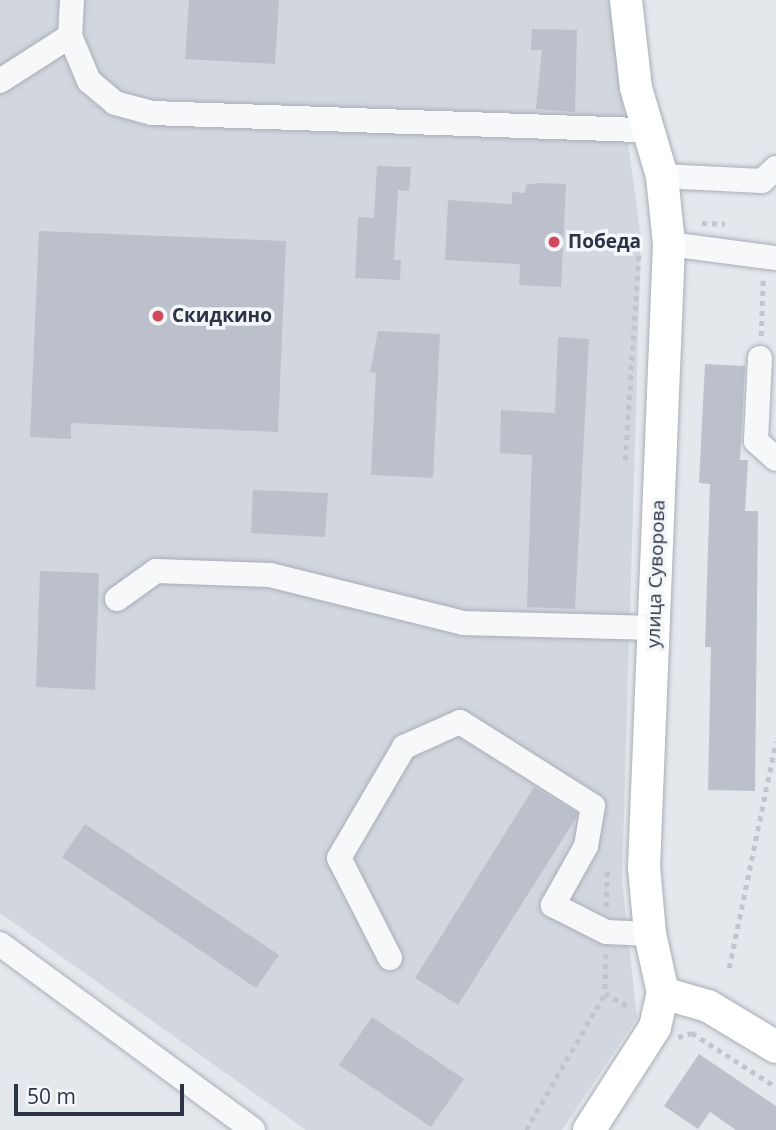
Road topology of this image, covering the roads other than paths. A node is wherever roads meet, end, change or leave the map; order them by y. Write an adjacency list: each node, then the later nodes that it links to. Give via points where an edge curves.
1 (72, 0): 3 (street)
2 (626, 0): 5 (main road, улица Суворова, via 636,88)
3 (70, 36): 4 (street); 5 (street, via 89,81 115,103 152,113)
4 (0, 81)
5 (648, 130): 7 (main road, улица Суворова)
6 (776, 168): 7 (street, via 762,181)
7 (662, 176): 8 (main road, улица Суворова)
8 (669, 244): 9 (street); 13 (main road, улица Суворова)
9 (770, 257)
10 (760, 358): 11 (street, via 756,441)
11 (776, 459)
12 (117, 599): 13 (street, via 156,571 270,575 464,623)
13 (654, 628): 14 (main road, улица Суворова, via 643,867)
14 (650, 934): 16 (street, via 606,932 553,905 586,846 593,806 460,722 404,747 339,858); 17 (main road, улица Суворова)
15 (0, 944): 19 (street)
16 (390, 958)
17 (663, 993): 18 (main road, via 708,1006); 20 (main road, улица Суворова, via 655,1027)
18 (776, 1048)
19 (253, 1130)
20 (589, 1130)

